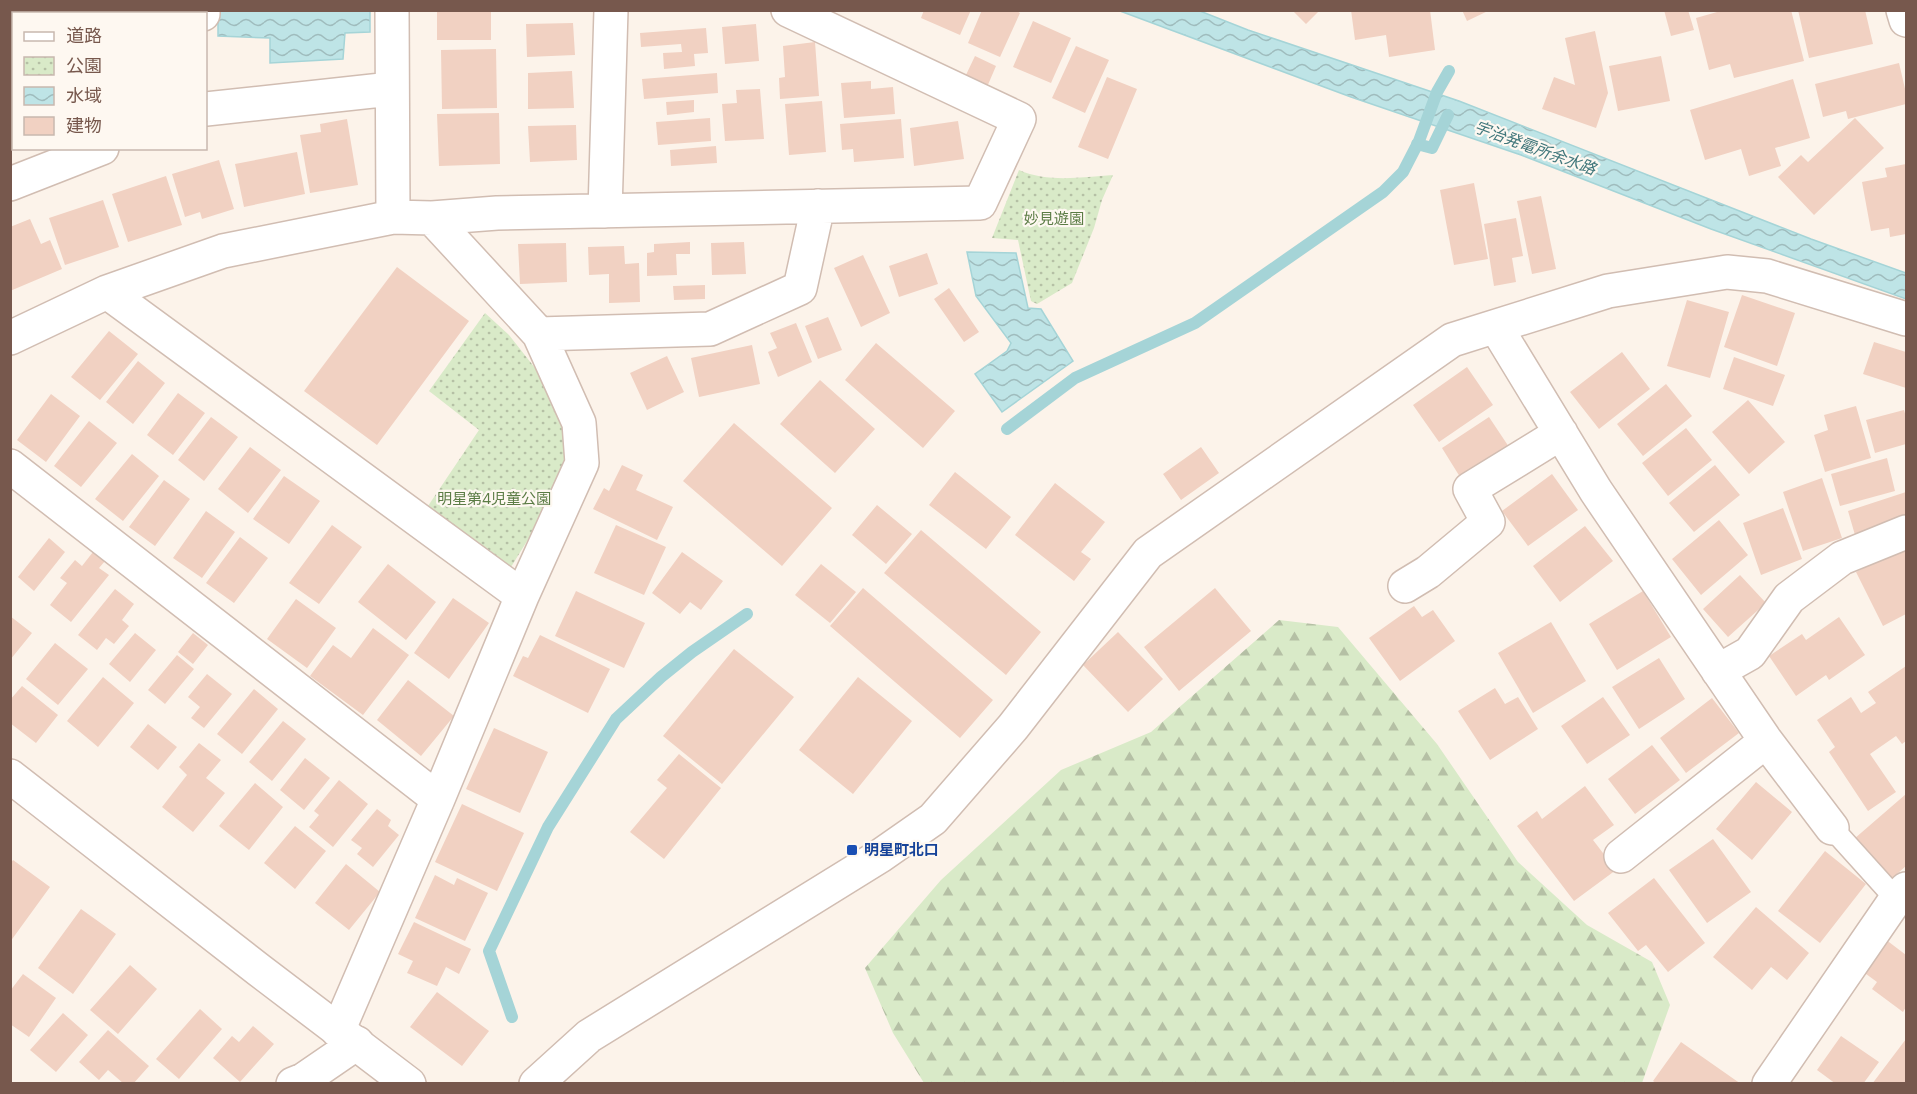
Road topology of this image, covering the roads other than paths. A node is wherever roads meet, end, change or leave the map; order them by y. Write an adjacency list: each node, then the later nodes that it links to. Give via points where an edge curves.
1 (392, 10): 6 (street)
2 (611, 10): 11 (street)
3 (788, 10): 10 (street, via 1019,120 980,203)
4 (1903, 10): 5 (street)
5 (1906, 20)
6 (391, 89): 7 (street); 12 (street)
7 (207, 109)
8 (97, 150): 9 (street)
9 (10, 184)
10 (818, 206): 11 (street); 17 (street, via 800,288 710,329)
11 (605, 211): 13 (street)
12 (393, 217): 13 (street); 14 (street, via 223,251)
13 (432, 218): 17 (street)
14 (107, 292): 18 (street); 23 (street)
15 (1906, 319): 16 (street, via 1767,276 1727,272 1608,291)
16 (1496, 327): 19 (street); 34 (street, via 1452,340 1148,553 1013,727 933,819 880,856 589,1036)
17 (539, 334): 23 (street, via 579,423 582,463)
18 (10, 338)
19 (1561, 433): 22 (street, via 1470,489 1488,522); 24 (street)
20 (10, 466): 27 (street)
21 (1906, 532): 24 (street, via 1842,558 1790,598 1750,653)
22 (1425, 583)
23 (522, 596): 27 (street)
24 (1718, 670): 25 (street)
25 (1766, 741): 28 (street); 29 (street)
26 (10, 776): 31 (street)
27 (438, 799): 31 (street)
28 (1832, 828): 30 (lane)
29 (1621, 856)
30 (1901, 894): 35 (street)
31 (347, 1037): 32 (street, via 303,1080); 33 (street)
32 (293, 1083)
33 (409, 1083)
34 (536, 1083)
35 (1769, 1083)

